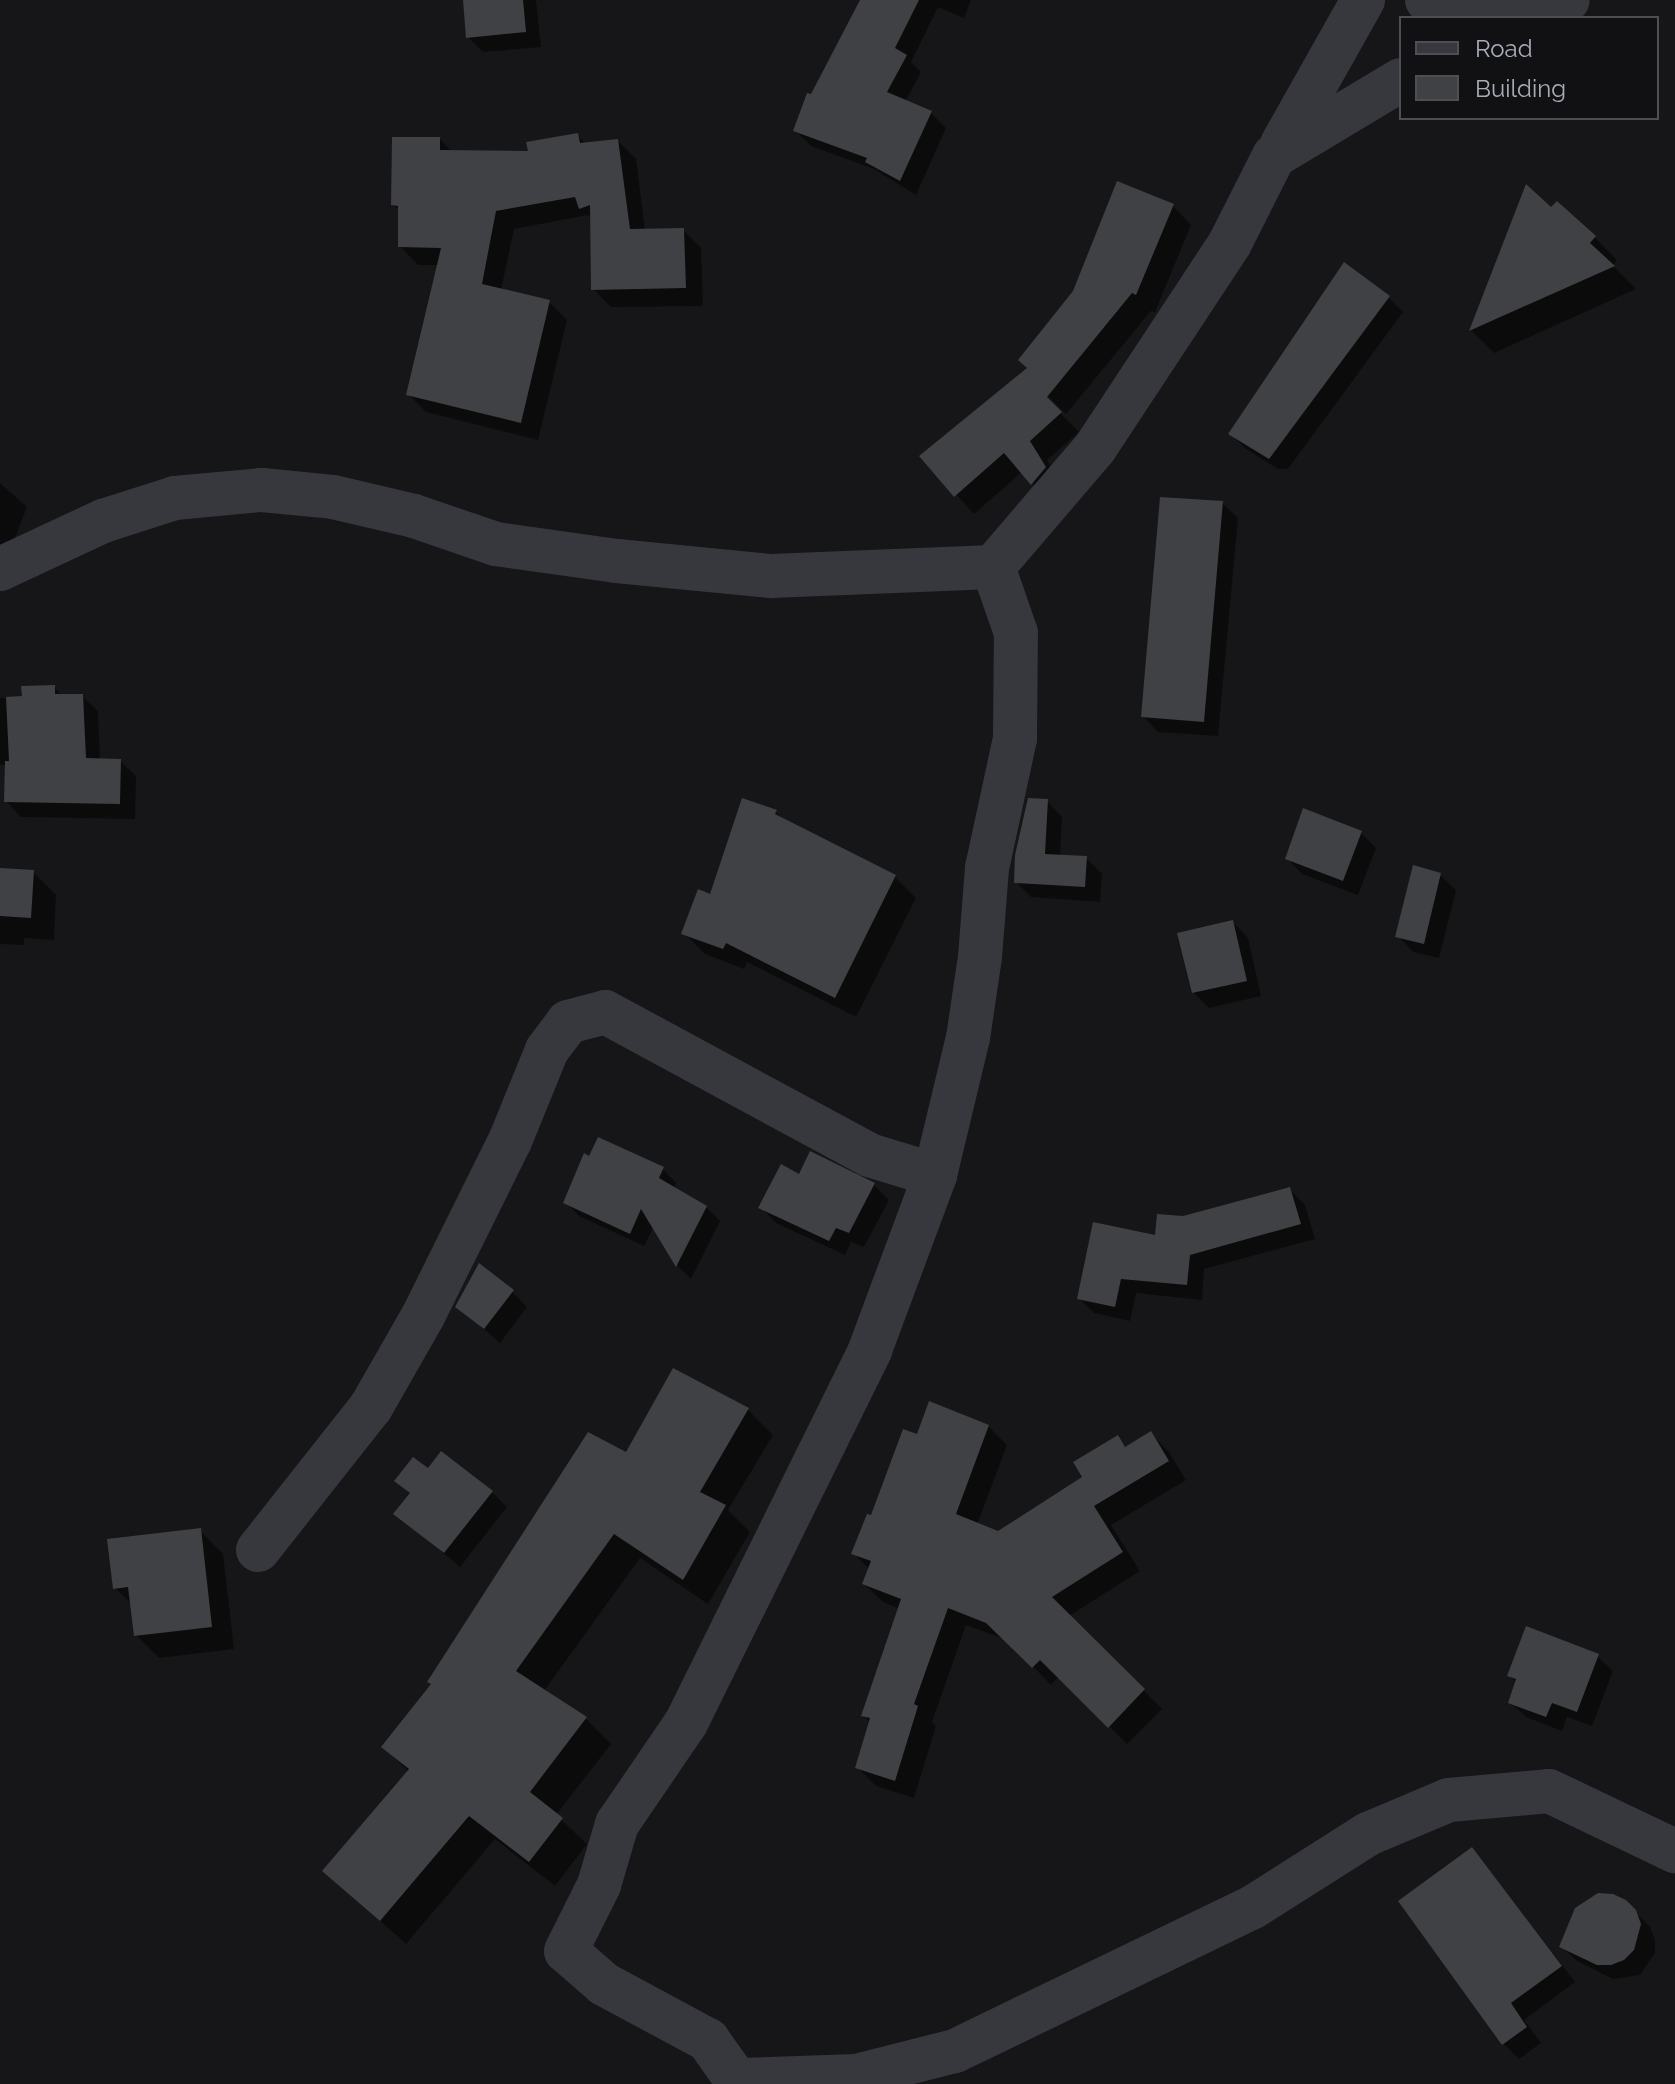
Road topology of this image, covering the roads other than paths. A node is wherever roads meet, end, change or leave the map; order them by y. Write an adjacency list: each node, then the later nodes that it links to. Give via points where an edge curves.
1 (1363, 0): 7 (street)
2 (1427, 0): 4 (street)
3 (1568, 0): 5 (street)
4 (1496, 16)
5 (1527, 16)
6 (1399, 81): 7 (street)
7 (1274, 156): 8 (street, via 1230,243 1095,448)
8 (993, 567): 9 (street, via 771,576 617,561 496,544 414,516 333,497 262,490 175,498 103,521); 10 (street, via 1016,633 1015,738 987,868 968,1038)
9 (0, 569)
10 (935, 1175): 11 (street, via 869,1155 605,1012 568,1022 547,1050 510,1141 371,1407); 13 (street, via 870,1350 686,1723 617,1824 599,1885 566,1951 604,1984 708,2040)
11 (258, 1550)
12 (1675, 1851): 13 (street, via 1549,1791 1449,1800 1368,1834 1253,1907 955,2051 856,2076)
13 (739, 2082)

